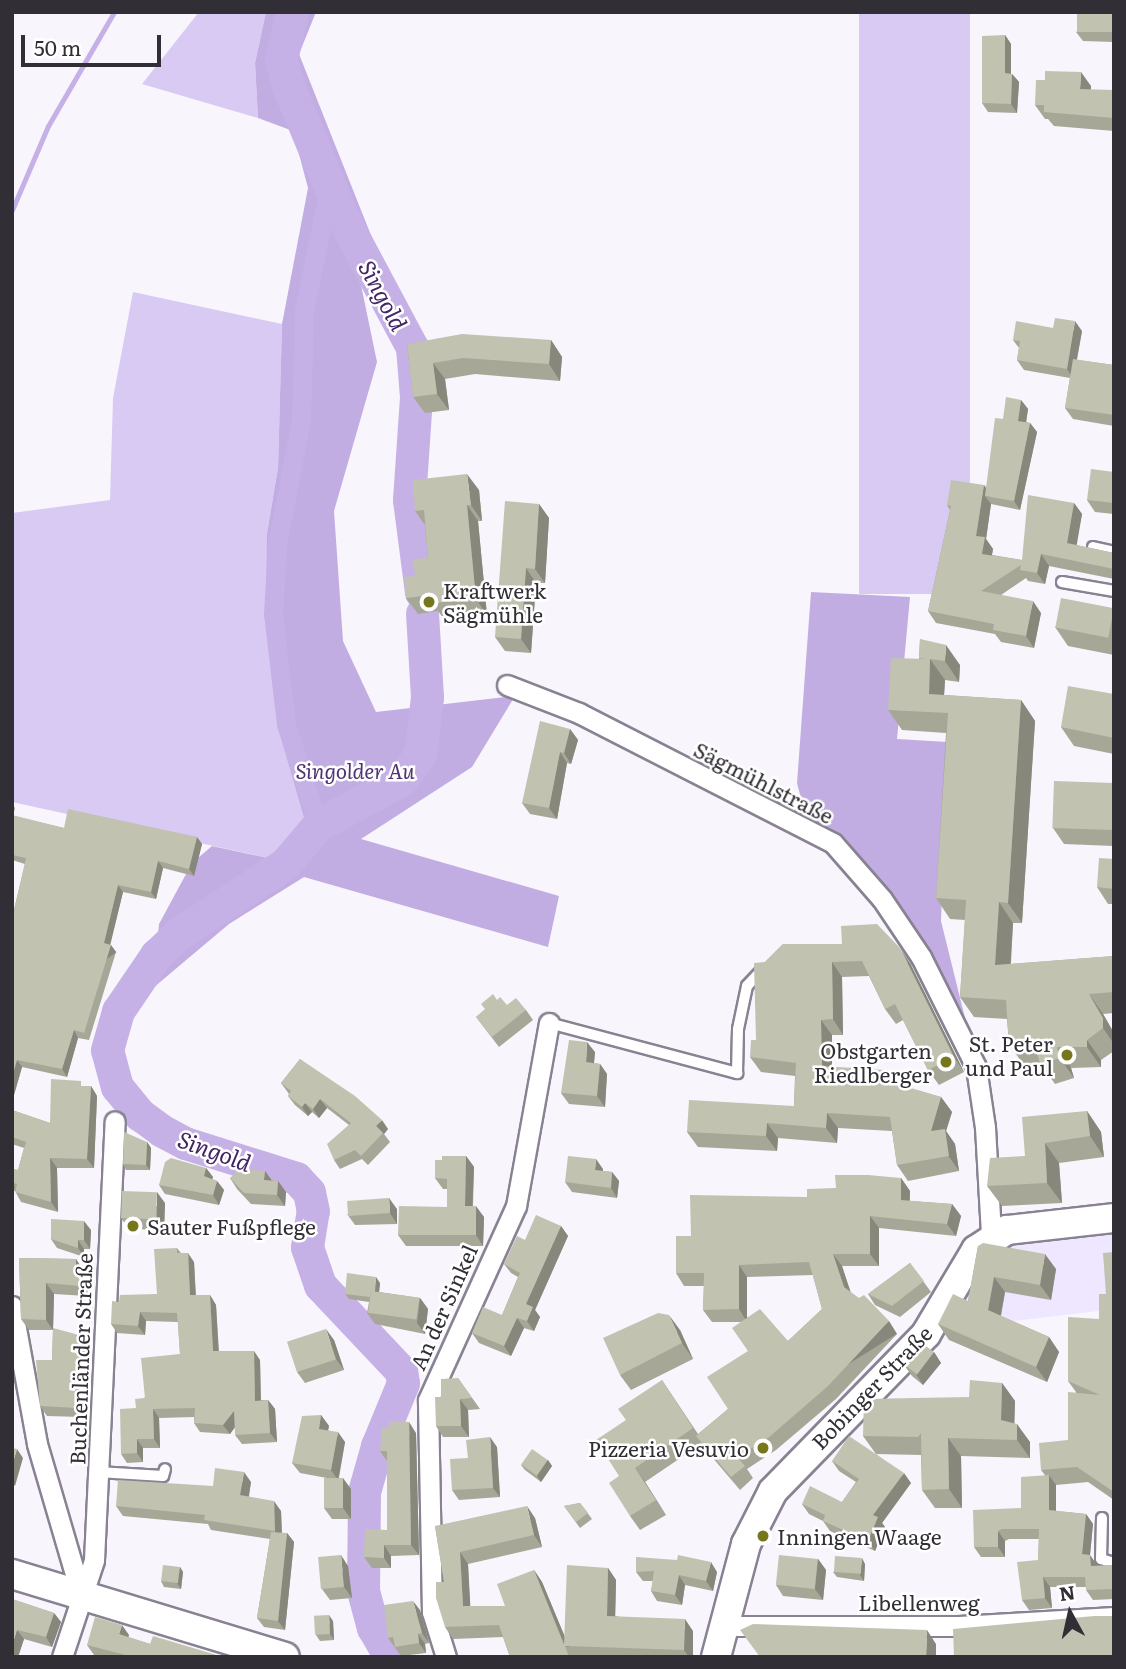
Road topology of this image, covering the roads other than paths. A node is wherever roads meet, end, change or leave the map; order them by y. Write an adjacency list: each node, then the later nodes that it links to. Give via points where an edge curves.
1 (1093, 547): 2 (lane)
2 (1114, 552)
3 (1062, 582): 4 (lane)
4 (1114, 591)
5 (507, 685): 10 (street, Sägmühlstraße, via 579,713 833,843 882,899 921,957 976,1067 985,1126)
6 (772, 960): 7 (lane, via 747,986 738,1029 737,1073)
7 (549, 1023): 22 (street, An der Sinkel, via 516,1206 428,1400 432,1612)
8 (115, 1122): 13 (street, Buchenländer Straße)
9 (1114, 1218): 10 (main road)
10 (991, 1236): 19 (main road, Bobinger Straße, via 976,1250 926,1334 774,1491 746,1544)
11 (12, 1306): 17 (street, via 37,1444)
12 (164, 1469): 13 (lane, via 163,1476)
13 (98, 1472): 17 (street, Buchenländer Straße, via 94,1560)
14 (1101, 1518): 15 (lane, via 1101,1559)
15 (1114, 1563)
16 (12, 1574): 17 (main road)
17 (81, 1595): 20 (street, Buchenländer Straße); 21 (main road)
18 (1114, 1617): 19 (street, Libellenweg, via 958,1626)
19 (724, 1626): 23 (main road, Bobinger Straße)
20 (62, 1657)
21 (285, 1657)
22 (446, 1657)
23 (716, 1657)

